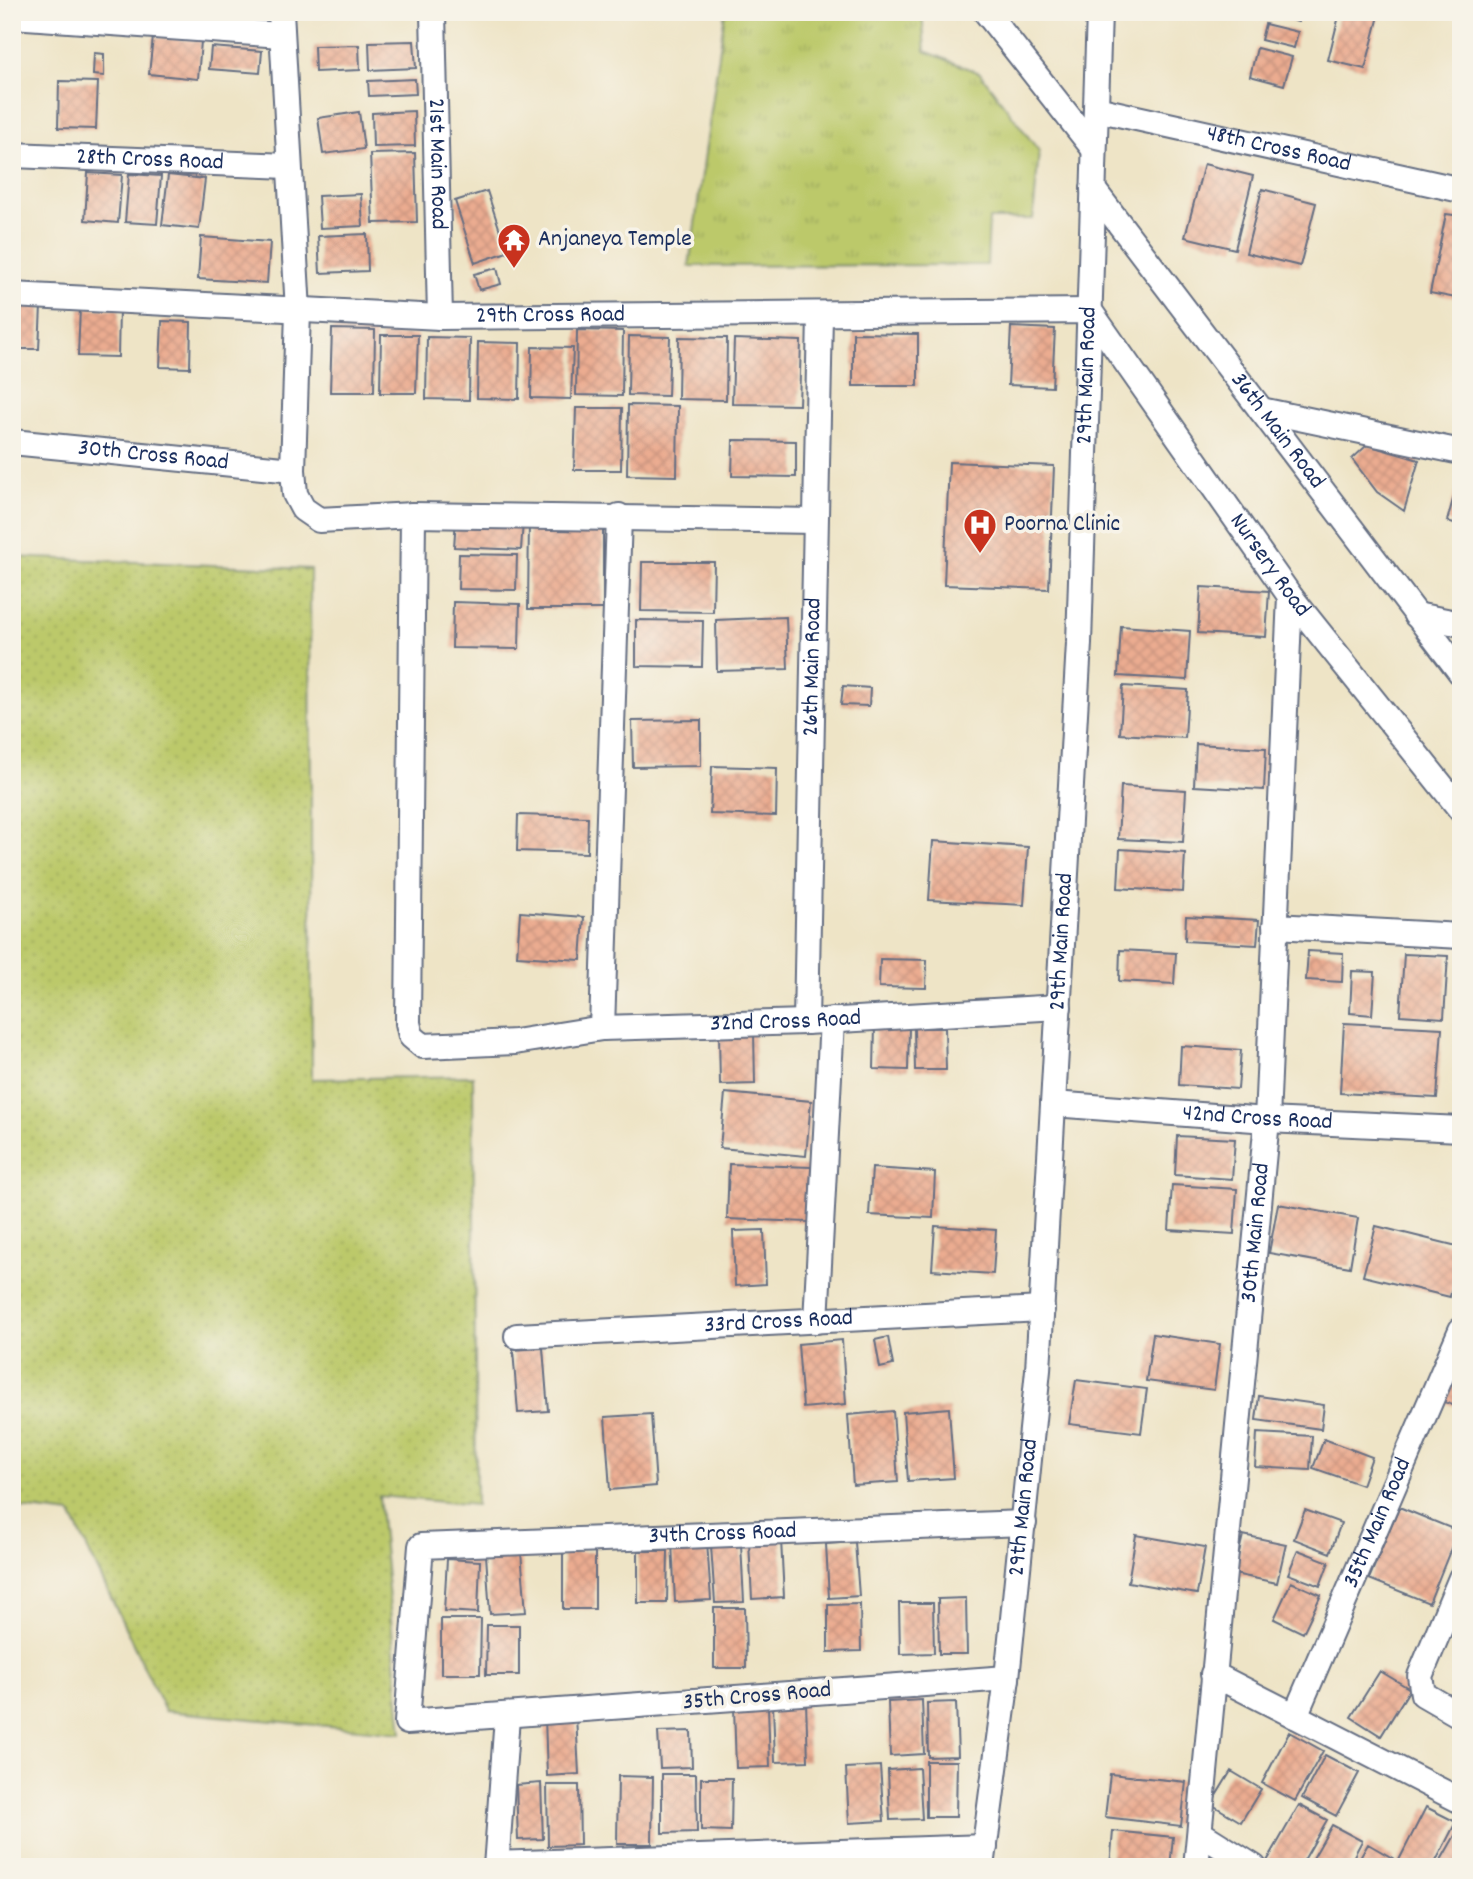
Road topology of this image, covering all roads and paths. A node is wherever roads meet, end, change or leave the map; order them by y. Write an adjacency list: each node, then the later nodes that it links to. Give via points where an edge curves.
1 (433, 12): 16 (street, 21st Main Road)
2 (986, 12): 7 (street)
3 (1098, 12): 6 (street, 29th Main Road)
4 (12, 16): 5 (street)
5 (281, 23): 9 (street)
6 (1096, 109): 7 (street, 29th Main Road); 11 (street, 48th Cross Road)
7 (1094, 149): 10 (street, 29th Main Road)
8 (12, 155): 9 (street, 28th Cross Road)
9 (288, 166): 13 (street)
10 (1093, 189): 14 (street, 29th Main Road); 17 (street, 36th Main Road)
11 (1461, 190)
12 (12, 295): 13 (street, 29th Cross Road)
13 (298, 310): 16 (street, 29th Cross Road); 20 (street)
14 (1090, 311): 15 (street, 29th Cross Road); 24 (street, Nursery Road); 31 (street, 29th Main Road, via 1079,643)
15 (820, 314): 16 (street, 29th Cross Road); 23 (street, 26th Main Road)
16 (440, 317)
17 (1261, 410): 19 (street); 25 (street, 36th Main Road)
18 (12, 442): 20 (street, 30th Cross Road)
19 (1461, 452)
20 (293, 470): 21 (street, via 295,494 303,509 319,520)
21 (413, 515): 22 (street); 34 (street, 32nd Cross Road, via 411,1036 423,1046 514,1042)
22 (619, 516): 23 (street); 34 (street)
23 (814, 521): 33 (street, 26th Main Road)
24 (1290, 596): 28 (street, Nursery Road); 29 (street, 30th Main Road)
25 (1416, 615): 26 (street); 27 (street, 36th Main Road)
26 (1461, 624)
27 (1461, 673)
28 (1461, 810)
29 (1275, 926): 30 (street); 36 (street, 30th Main Road)
30 (1461, 936)
31 (1059, 1007): 32 (street, 32nd Cross Road); 35 (street, 29th Main Road)
32 (832, 1020): 33 (street, 32nd Cross Road); 39 (street)
33 (806, 1022): 34 (street, 32nd Cross Road)
34 (602, 1028)
35 (1053, 1104): 36 (street, 42nd Cross Road); 38 (street, 29th Main Road)
36 (1266, 1120): 37 (street, 42nd Cross Road); 45 (street, 30th Main Road)
37 (1461, 1129)
38 (1042, 1309): 39 (street, 33rd Cross Road); 42 (street, 29th Main Road)
39 (817, 1321): 41 (street, 33rd Cross Road)
40 (1461, 1330): 47 (street, 35th Main Road)
41 (517, 1336)
42 (1024, 1523): 43 (street, 34th Cross Road); 46 (street, 29th Main Road)
43 (421, 1546): 49 (street, 35th Cross Road, via 407,1722)
44 (1461, 1578): 48 (street, via 1420,1676 1423,1694)
45 (1213, 1674): 47 (street); 51 (street, 30th Main Road)
46 (1007, 1678): 49 (street, 35th Cross Road); 52 (street, 29th Main Road)
47 (1295, 1716): 50 (street)
48 (1461, 1716)
49 (507, 1717): 53 (street)
50 (1461, 1801)
51 (1200, 1833): 54 (street, 30th Main Road); 55 (street)
52 (984, 1857): 53 (street)
53 (496, 1865)
54 (1196, 1867)
55 (1254, 1867)

